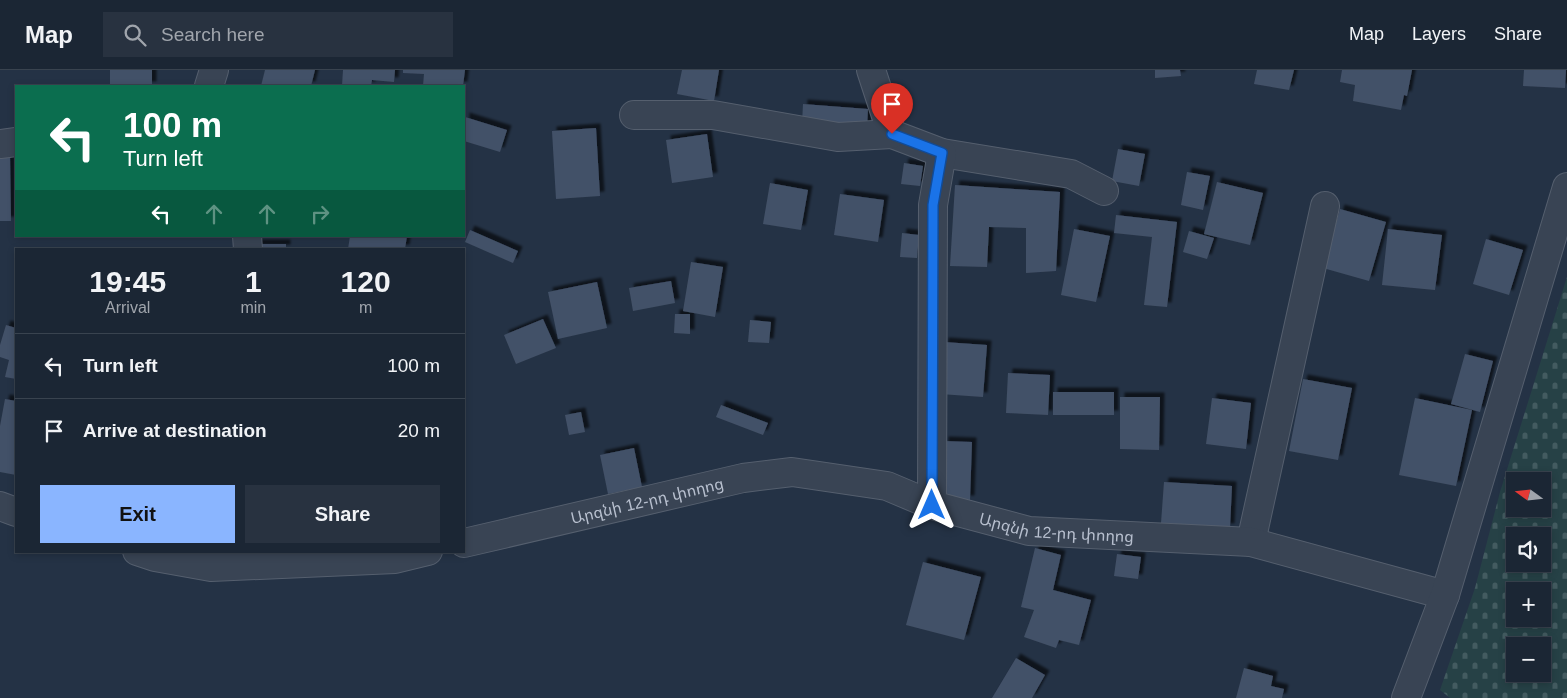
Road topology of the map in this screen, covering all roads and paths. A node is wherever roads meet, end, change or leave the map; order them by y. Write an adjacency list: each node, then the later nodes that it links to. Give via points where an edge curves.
1 (214, 70): 3 (street)
2 (871, 70): 5 (street)
3 (209, 85)
4 (634, 116): 5 (street, via 713,115 838,137)
5 (892, 134): 8 (street)
6 (15, 142): 7 (street)
7 (0, 144)
8 (942, 153): 10 (street, via 1071,174); 12 (street, via 933,205)
9 (1567, 187): 19 (street)
10 (1104, 191)
11 (1325, 206): 15 (street)
12 (932, 505): 15 (street, Արզնի 12-րդ փողոց, via 1029,531); 16 (street, Արզնի 12-րդ փողոց, via 887,486 792,472 743,478)
13 (0, 506): 14 (street)
14 (15, 512)
15 (1251, 542): 19 (street, Արզնի 12-րդ փողոց)
16 (465, 543)
17 (150, 553): 18 (street, via 211,567 395,559)
18 (420, 553)
19 (1445, 595): 20 (street)
20 (1406, 698)

